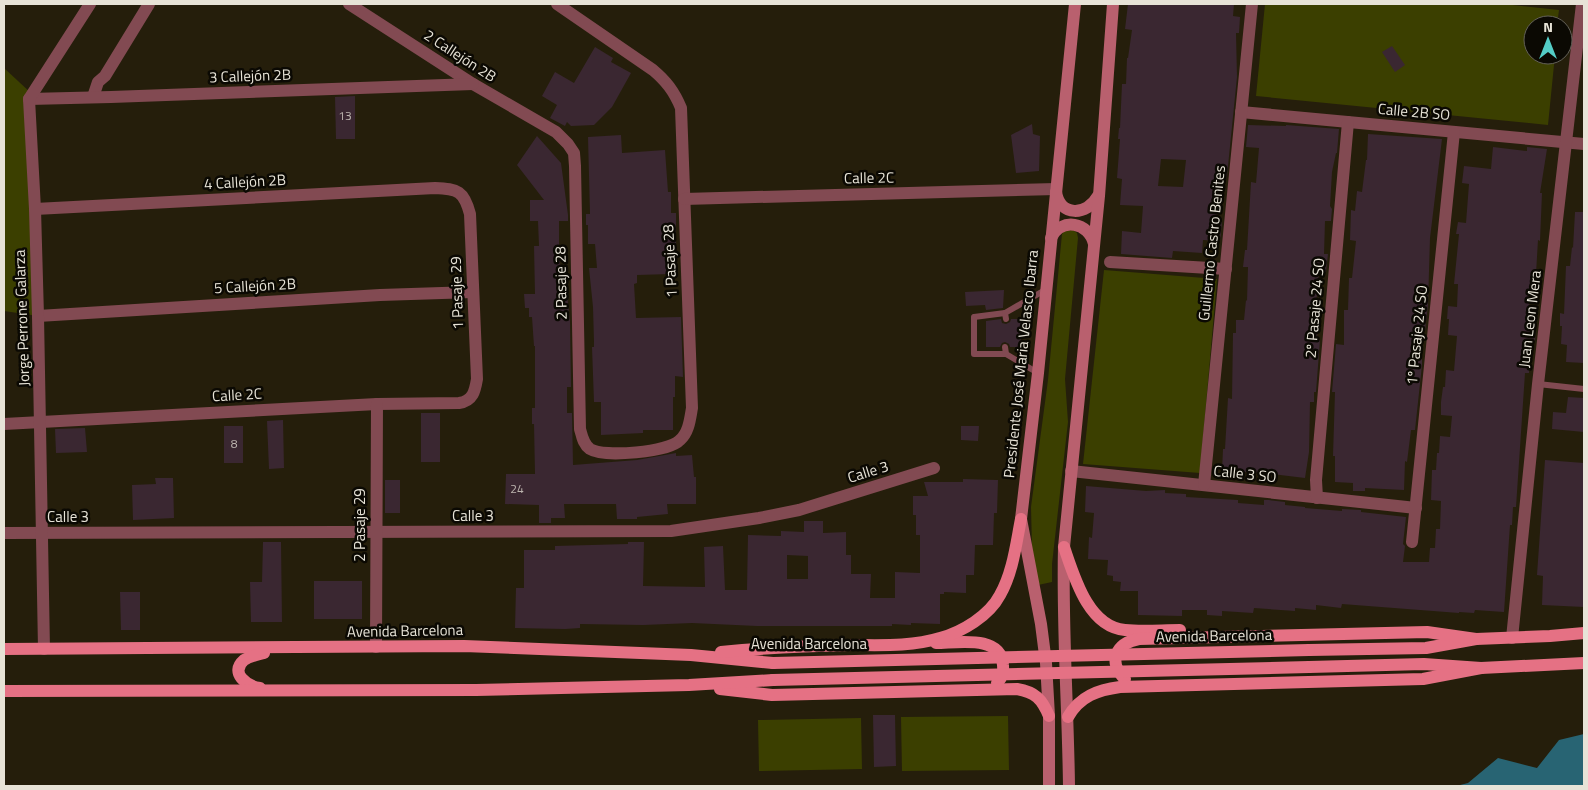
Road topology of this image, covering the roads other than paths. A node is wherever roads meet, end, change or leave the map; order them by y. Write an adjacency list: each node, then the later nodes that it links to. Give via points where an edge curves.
1 (90, 4): 13 (street)
2 (149, 4): 9 (street)
3 (349, 4): 10 (street, 2 Callejón 2B)
4 (557, 4): 23 (street, 1 Pasaje 28, via 653,70 675,93 681,108)
5 (1075, 4): 20 (main road, Presidente José Maria Velasco Ibarra)
6 (1113, 4): 22 (main road)
7 (1252, 4): 14 (street, Guillermo Castro Benites)
8 (1582, 4): 18 (street, Juan Leon Mera)
9 (105, 76): 11 (street, via 98,82); 12 (street)
10 (472, 84): 12 (street, 3 Callejón 2B); 16 (street, 2 Callejón 2B)
11 (93, 97): 12 (street, 3 Callejón 2B); 13 (street, 3 Callejón 2B)
12 (111, 97)
13 (29, 99): 24 (street, Jorge Perrone Galarza)
14 (1241, 112): 15 (street, Calle 2B SO); 28 (street, Guillermo Castro Benites)
15 (1348, 122): 17 (street, Calle 2B SO); 43 (street, 2º Pasaje 24 SO)
16 (556, 132): 39 (street, 2 Pasaje 28, via 574,153 582,438 592,450 613,454 665,448)
17 (1454, 132): 18 (street, Calle 2B SO); 44 (street, 1º Pasaje 24 SO)
18 (1567, 143): 19 (street, Calle 2B SO); 33 (street, Juan Leon Mera)
19 (1584, 144)
20 (1056, 189): 22 (main road, via 1063,206 1074,211 1086,210); 23 (street, Calle 2C); 25 (main road, Presidente José Maria Velasco Ibarra)
21 (457, 190): 24 (street, 4 Callejón 2B, via 435,188); 30 (street, 1 Pasaje 29, via 465,197 470,214)
22 (1099, 196): 26 (main road)
23 (684, 199): 39 (street, 1 Pasaje 28, via 692,408)
24 (35, 209): 31 (street, Jorge Perrone Galarza)
25 (1050, 240): 26 (main road, via 1062,226 1074,224 1090,233); 29 (main road, Presidente José Maria Velasco Ibarra)
26 (1094, 244): 41 (main road)
27 (1110, 262): 28 (street)
28 (1226, 269): 42 (street, Guillermo Castro Benites)
29 (1045, 290): 32 (main road, Presidente José Maria Velasco Ibarra); 32 (lane, via 1006,316 974,317 974,354 1006,351)
30 (474, 292): 31 (street, 5 Callejón 2B); 35 (street, 1 Pasaje 29, via 477,379)
31 (38, 316): 37 (street, Jorge Perrone Galarza)
32 (1038, 373): 45 (main road, Presidente José Maria Velasco Ibarra)
33 (1538, 384): 34 (lane); 53 (street, Juan Leon Mera)
34 (1584, 389)
35 (470, 398): 36 (street, Calle 2C, via 459,403)
36 (377, 404): 37 (street, Calle 2C); 48 (street, 2 Pasaje 29)
37 (41, 422): 38 (street, Calle 2C); 47 (street, Jorge Perrone Galarza)
38 (4, 424)
39 (681, 440)
40 (934, 468): 48 (street, Calle 3, via 799,510 671,531)
41 (1071, 472): 42 (street, Calle 3 SO); 50 (main road)
42 (1204, 485): 43 (street, Calle 3 SO)
43 (1317, 498): 44 (street, Calle 3 SO)
44 (1416, 508): 49 (street, 1º Pasaje 24 SO)
45 (1021, 519): 55 (main road, via 1011,569 991,607 952,634); 68 (main road, Presidente José Maria Velasco Ibarra, via 1042,628)
46 (4, 533): 47 (street, Calle 3)
47 (42, 533): 48 (street, Calle 3); 59 (street, Jorge Perrone Galarza)
48 (376, 533): 56 (street, 2 Pasaje 29)
49 (1412, 542)
50 (1064, 547): 52 (main road, via 1079,588 1096,615 1109,625 1125,630 1184,630); 69 (main road)
51 (1584, 632): 53 (main road, Avenida Barcelona)
52 (1232, 637): 54 (main road, via 1427,632); 64 (main road, via 1129,641 1117,653 1117,671)
53 (1512, 638): 54 (main road, Avenida Barcelona)
54 (1476, 639): 60 (main road, Avenida Barcelona, bridge, via 1426,648 773,663)
55 (906, 644): 60 (main road, via 772,647); 65 (main road, via 977,642 996,648 1003,663 1001,679)
56 (376, 647): 57 (main road, Avenida Barcelona); 60 (main road, Avenida Barcelona, via 464,646)
57 (288, 648): 59 (main road, Avenida Barcelona); 67 (main road, via 248,658 240,667 240,677 247,684)
58 (4, 649): 59 (main road, Avenida Barcelona)
59 (44, 649)
60 (691, 655)
61 (1584, 663): 62 (main road)
62 (1481, 668): 63 (main road, bridge, via 1424,664 1309,666 773,680); 64 (main road, via 1423,680)
63 (689, 686): 65 (main road, via 772,695); 67 (main road)
64 (1141, 686): 69 (main road, via 1091,693 1079,701)
65 (978, 690): 68 (main road, via 1028,691 1041,700)
66 (4, 691): 67 (main road)
67 (284, 691)
68 (1049, 721): 70 (main road, Presidente José Maria Velasco Ibarra)
69 (1068, 722): 71 (main road)
70 (1049, 786)
71 (1069, 786)

